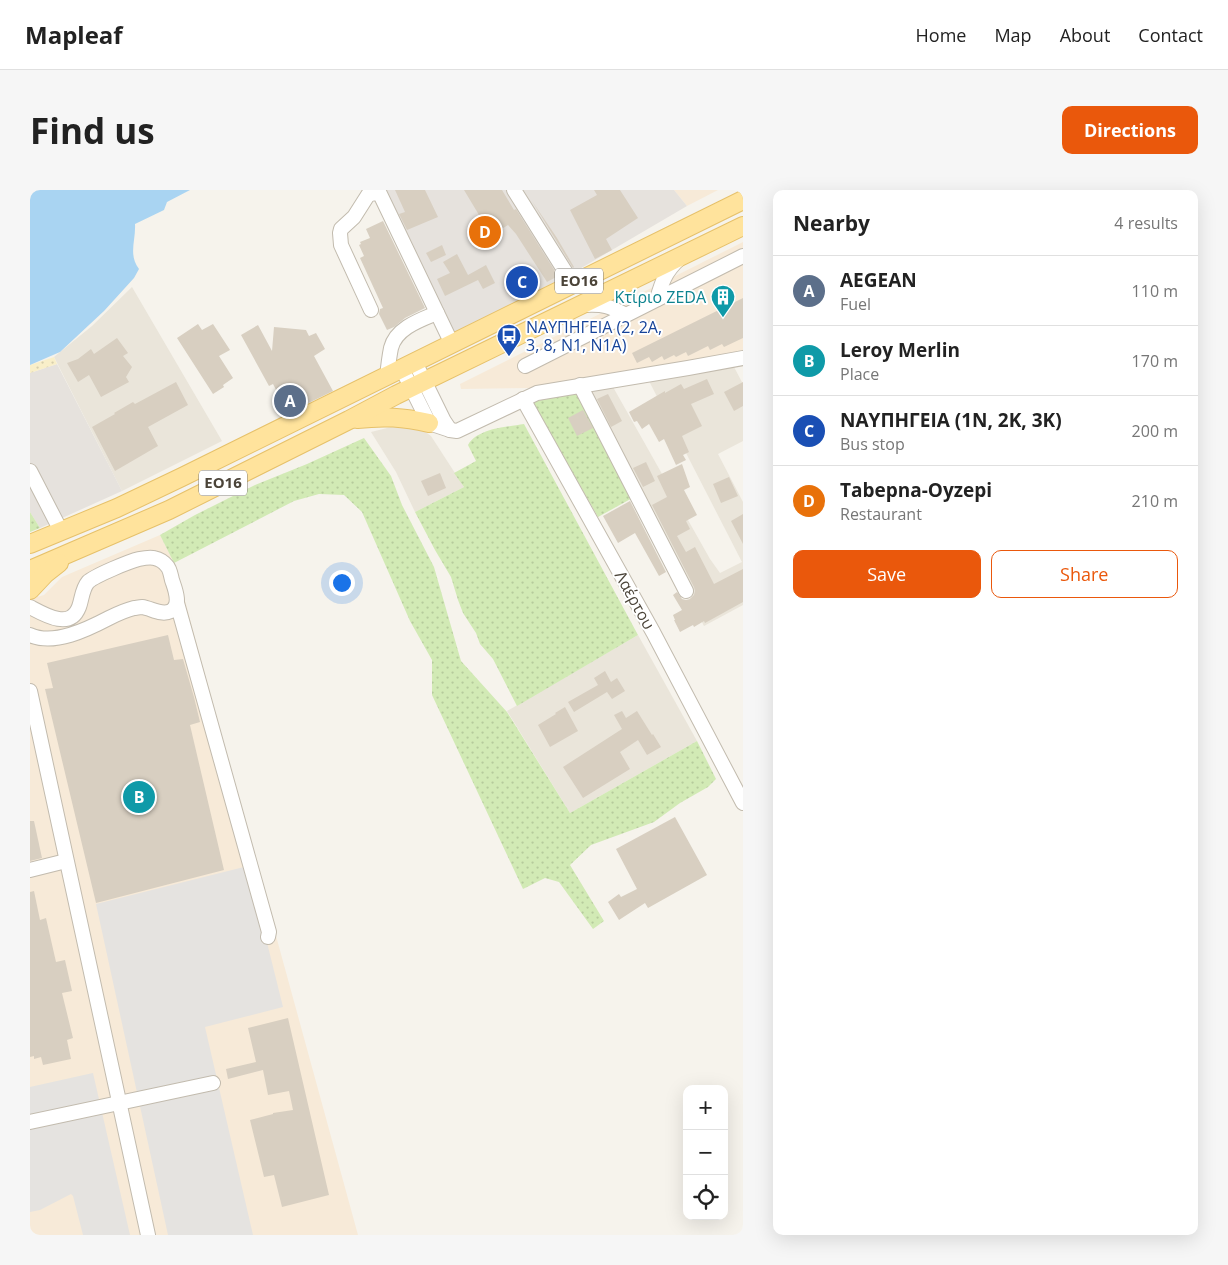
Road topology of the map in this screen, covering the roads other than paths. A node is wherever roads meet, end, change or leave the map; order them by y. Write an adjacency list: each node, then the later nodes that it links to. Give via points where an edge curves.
1 (514, 190): 6 (street)
2 (743, 200): 6 (main road, ΕΟ16)
3 (743, 226): 4 (main road, ΕΟ16)
4 (684, 255): 7 (street, via 666,273); 8 (main road, ΕΟ16)
5 (743, 256): 7 (street)
6 (573, 284): 12 (main road, ΕΟ16)
7 (657, 300): 11 (street)
8 (582, 305): 11 (street, via 610,306); 16 (main road, ΕΟ16)
9 (371, 310): 10 (street, via 341,245 340,233 368,195 374,193 380,194)
10 (437, 313): 12 (street); 15 (street, via 398,334 391,348)
11 (626, 315): 14 (street)
12 (452, 344): 15 (main road, ΕΟ16)
13 (743, 358): 17 (street)
14 (525, 366)
15 (401, 369): 16 (street); 23 (main road, ΕΟ16, via 117,508)
16 (418, 385): 19 (main road, ΕΟ16); 20 (street); 21 (street)
17 (580, 386): 18 (street, via 537,393); 28 (street)
18 (523, 399): 21 (street, via 462,429); 33 (street, Λαέρτου, via 653,632)
19 (349, 420): 20 (main road, via 392,417); 25 (main road, ΕΟ16, via 169,510)
20 (430, 423): 21 (street)
21 (450, 430)
22 (30, 471): 23 (street)
23 (61, 531): 24 (main road, ΕΟ16)
24 (30, 544)
25 (75, 551): 26 (main road, ΕΟ16); 27 (main road)
26 (30, 570)
27 (30, 590)
28 (686, 592)
29 (177, 603): 30 (street, via 168,566 154,558 145,558 88,582 79,608 68,619 59,620); 31 (street, via 171,612 164,613 142,607 130,609 71,634 48,638); 36 (street, via 269,932)
30 (30, 608)
31 (30, 635)
32 (30, 691): 34 (street)
33 (743, 803)
34 (66, 861): 35 (street); 38 (street)
35 (30, 870)
36 (268, 938)
37 (213, 1083): 38 (street)
38 (119, 1103): 39 (street); 40 (street)
39 (30, 1122)
40 (148, 1235)

